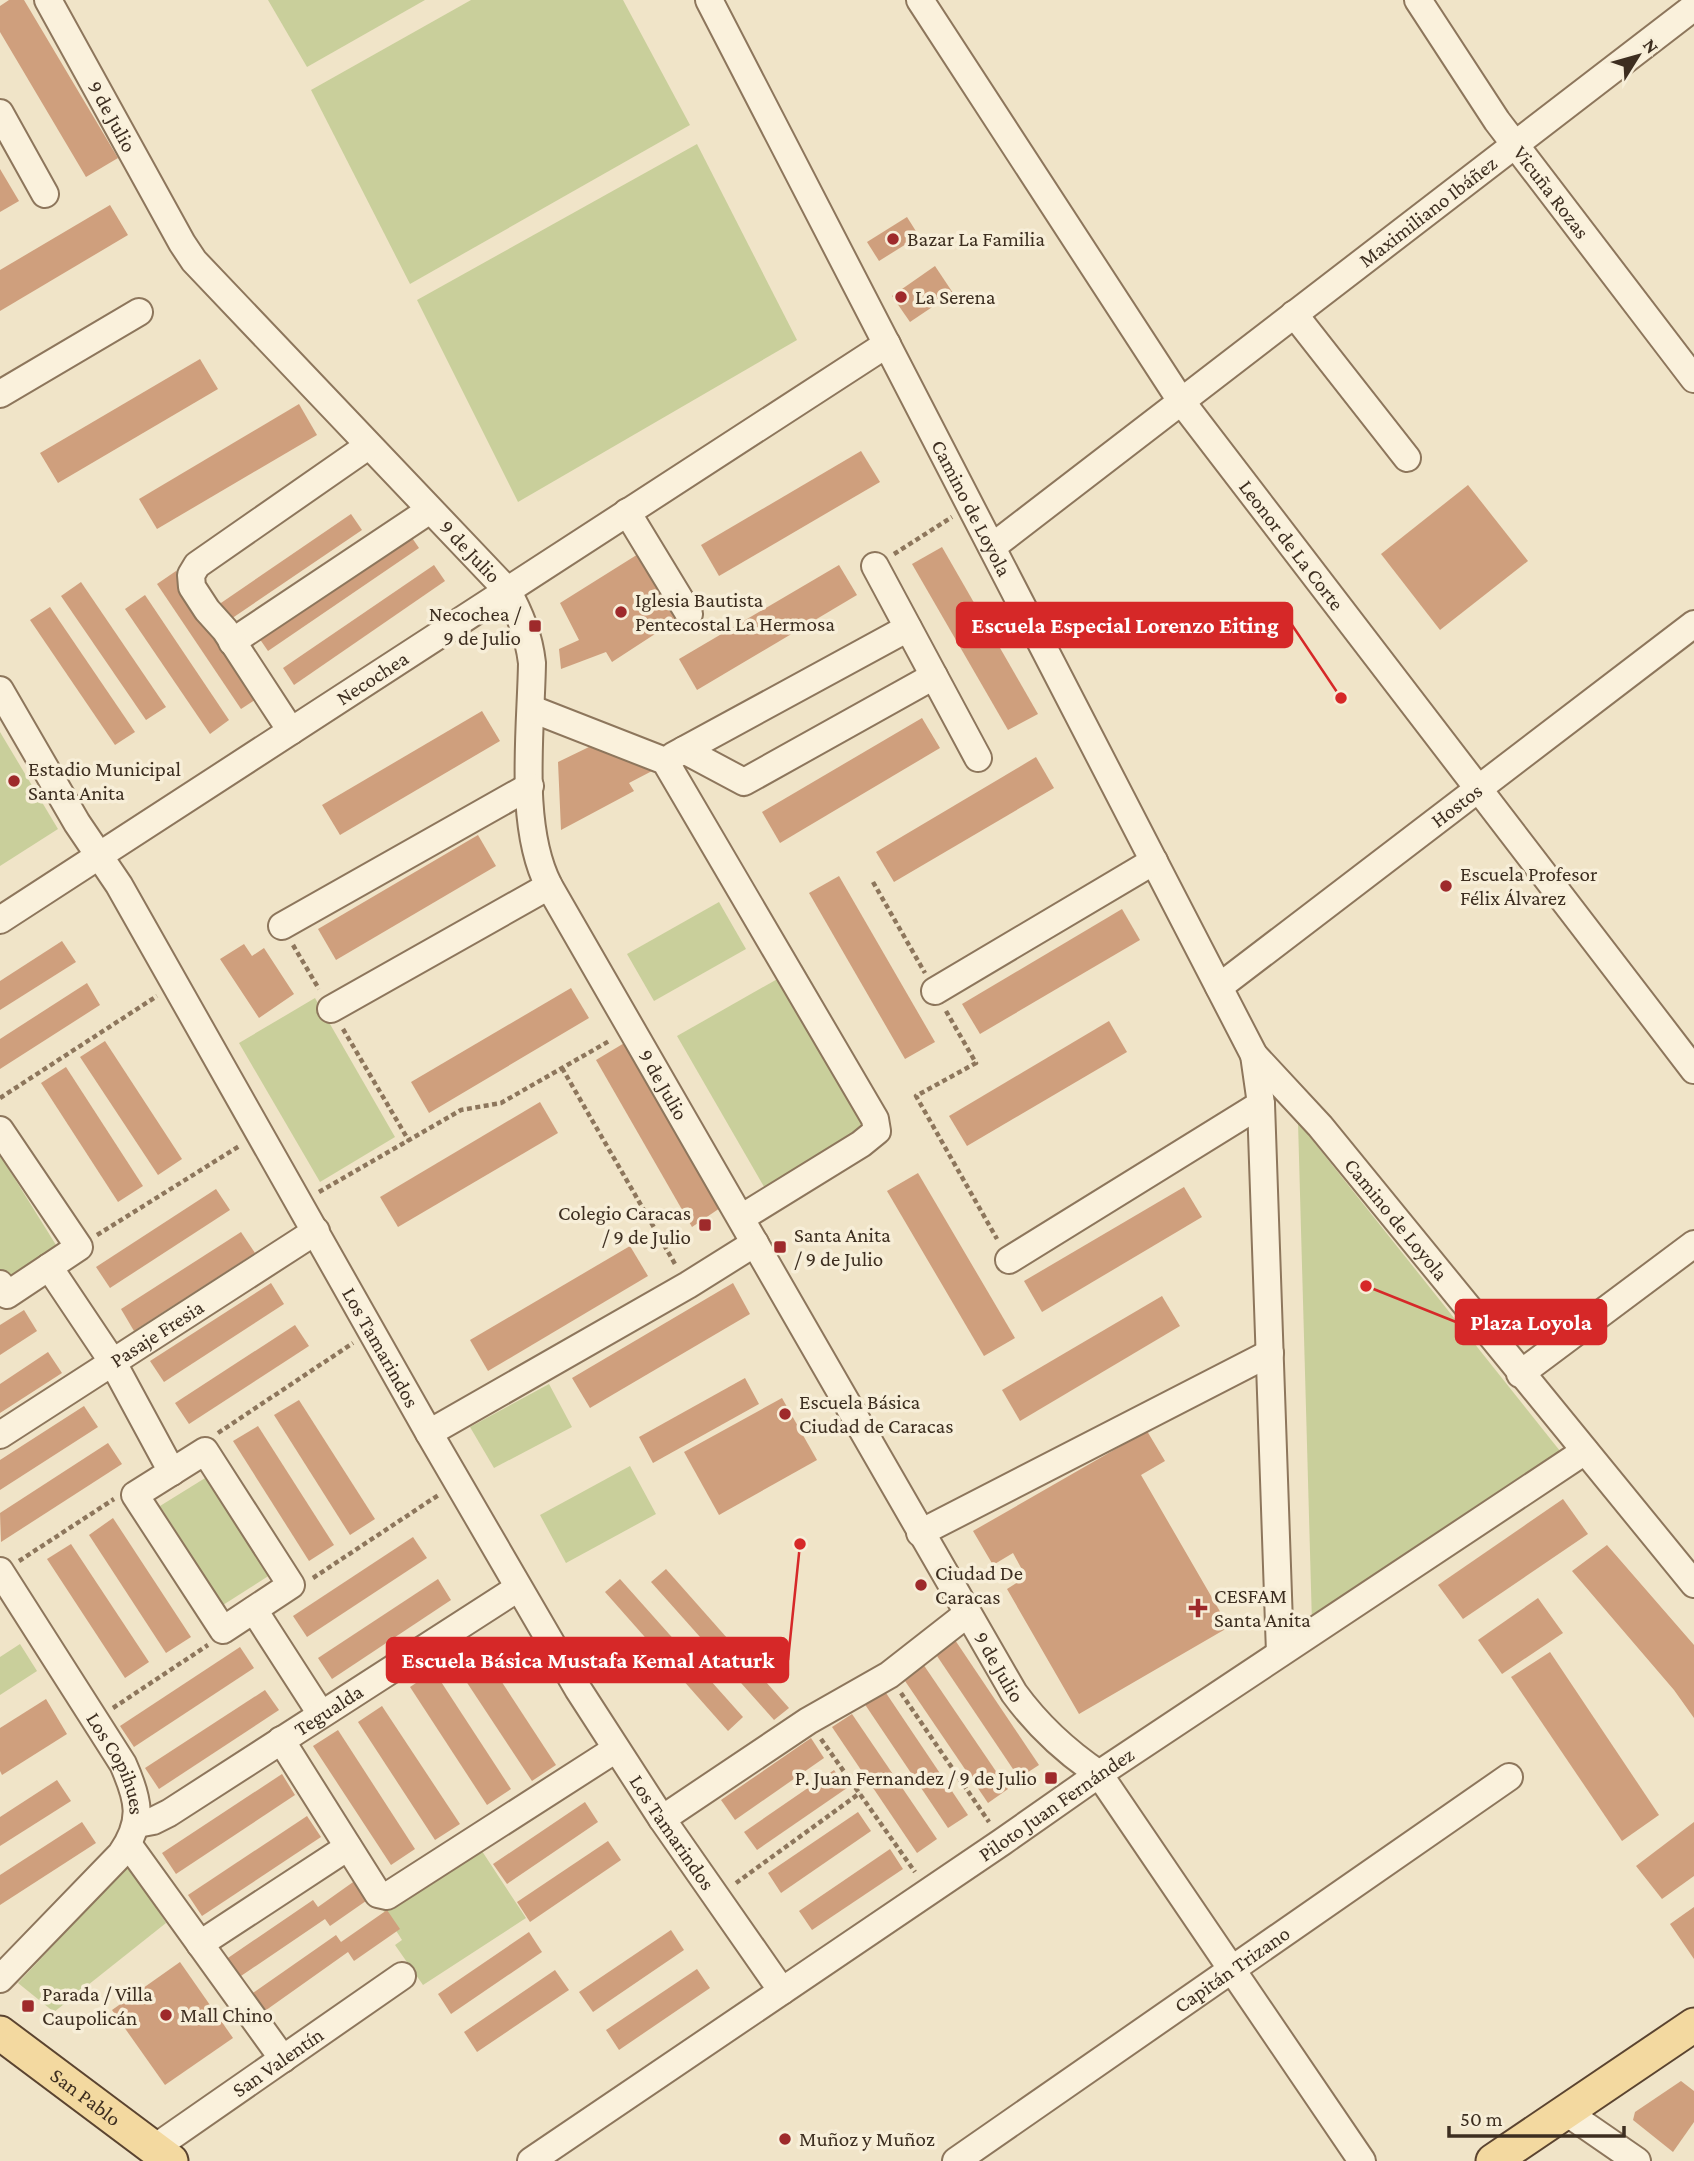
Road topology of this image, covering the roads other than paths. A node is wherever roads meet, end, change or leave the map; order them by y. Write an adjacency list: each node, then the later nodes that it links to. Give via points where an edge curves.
1 (48, 0): 15 (street, 9 de Julio, via 181,243)
2 (709, 0): 11 (street, Camino de Loyola)
3 (1418, 0): 7 (street, Vicuña Rozas)
4 (929, 3): 14 (street, Leonor de La Corte)
5 (1683, 7): 7 (street, Maximiliano Ibáñez)
6 (0, 113): 8 (street)
7 (1514, 144): 10 (street, Maximiliano Ibáñez); 12 (street, Vicuña Rozas)
8 (45, 194)
9 (139, 312): 13 (street)
10 (1294, 314): 14 (street, Maximiliano Ibáñez); 16 (street)
11 (887, 344): 18 (street, Necochea); 19 (street, Camino de Loyola)
12 (1694, 379)
13 (0, 394)
14 (1181, 401): 19 (street, Maximiliano Ibáñez); 33 (street, Leonor de La Corte)
15 (368, 446): 17 (street, 9 de Julio); 25 (street, via 197,565 191,575 192,587)
16 (1407, 458)
17 (430, 510): 21 (street, 9 de Julio); 25 (street)
18 (627, 513): 21 (street, Necochea); 22 (street)
19 (992, 547): 35 (street, Camino de Loyola)
20 (875, 566): 24 (street)
21 (507, 590): 28 (street, 9 de Julio, via 530,644); 29 (street, Necochea)
22 (689, 614)
23 (1694, 624): 33 (street, Hostos)
24 (908, 628): 26 (street); 30 (street)
25 (233, 642): 29 (street)
26 (934, 676): 30 (street, via 744,782); 31 (street)
27 (0, 690): 34 (street, Los Tamarindos)
28 (531, 709): 30 (street); 32 (street, 9 de Julio)
29 (291, 731): 34 (street, Necochea)
30 (675, 755): 46 (street, via 875,1119 877,1131)
31 (978, 758)
32 (530, 786): 36 (street, 9 de Julio, via 534,848); 38 (street)
33 (1478, 788): 39 (street, Hostos); 43 (street, Leonor de La Corte)
34 (99, 855): 37 (street, Necochea); 47 (street, Los Tamarindos)
35 (1154, 861): 39 (street, Camino de Loyola); 40 (street)
36 (548, 886): 41 (street); 46 (street, 9 de Julio)
37 (0, 920)
38 (282, 926)
39 (1219, 986): 42 (street, Camino de Loyola)
40 (935, 991)
41 (331, 1009)
42 (1254, 1055): 44 (street, Camino de Loyola); 55 (street, Camino de Loyola, via 1320,1126)
43 (1694, 1070)
44 (1261, 1104): 50 (street); 53 (street, Camino de Loyola)
45 (0, 1130): 51 (street, via 79,1247)
46 (741, 1218): 48 (street, 9 de Julio)
47 (316, 1231): 54 (street, Pasaje Fresia); 56 (street, Los Tamarindos)
48 (755, 1243): 56 (street); 60 (street, 9 de Julio)
49 (1694, 1244): 55 (street)
50 (1009, 1259)
51 (49, 1267): 52 (street, via 7,1295); 54 (street)
52 (0, 1284)
53 (1270, 1353): 60 (street); 66 (street, Camino de Loyola)
54 (112, 1361): 57 (street, Pasaje Fresia); 59 (street)
55 (1520, 1374): 58 (street, Camino de Loyola)
56 (429, 1433): 63 (street, Los Tamarindos)
57 (0, 1435)
58 (1585, 1451): 62 (street, Camino de Loyola); 66 (street, Piloto Juan Fernández)
59 (172, 1472): 64 (street, via 135,1495 223,1630); 64 (street, via 205,1451 291,1585)
60 (920, 1533): 65 (street, 9 de Julio)
61 (0, 1572): 73 (street, Los Copihues, via 120,1758 136,1801)
62 (1694, 1584)
63 (518, 1588): 67 (street, Tegualda); 69 (street, Los Tamarindos)
64 (254, 1610): 67 (street)
65 (967, 1614): 70 (street, 9 de Julio, via 1027,1712 1064,1749); 72 (street, via 889,1675 808,1721)
66 (1280, 1653): 70 (street, Piloto Juan Fernández)
67 (321, 1714): 68 (street, Tegualda)
68 (281, 1740): 73 (street, Tegualda); 74 (street)
69 (616, 1749): 72 (street, Los Tamarindos); 74 (street, via 387,1896 378,1894)
70 (1099, 1774): 76 (street, 9 de Julio); 79 (street, Piloto Juan Fernández)
71 (1509, 1777): 76 (street, Capitán Trizano)
72 (662, 1819): 79 (street, Los Tamarindos)
73 (132, 1834): 75 (street, Los Copihues); 78 (street, Tegualda, via 121,1854)
74 (348, 1847): 75 (street)
75 (200, 1944): 82 (street, Los Copihues)
76 (1232, 1969): 86 (street, Capitán Trizano); 87 (street, 9 de Julio)
77 (402, 1976): 82 (street, San Valentín)
78 (0, 1979)
79 (782, 1991): 85 (street, Piloto Juan Fernández)
80 (1694, 2025): 83 (main road)
81 (0, 2032): 84 (main road, San Pablo)
82 (283, 2059): 84 (street, San Valentín)
83 (1566, 2112): 88 (main road); 89 (street)
84 (162, 2155)
85 (531, 2161)
86 (956, 2161)
87 (1362, 2161)
88 (1493, 2161)
89 (1637, 2161)

